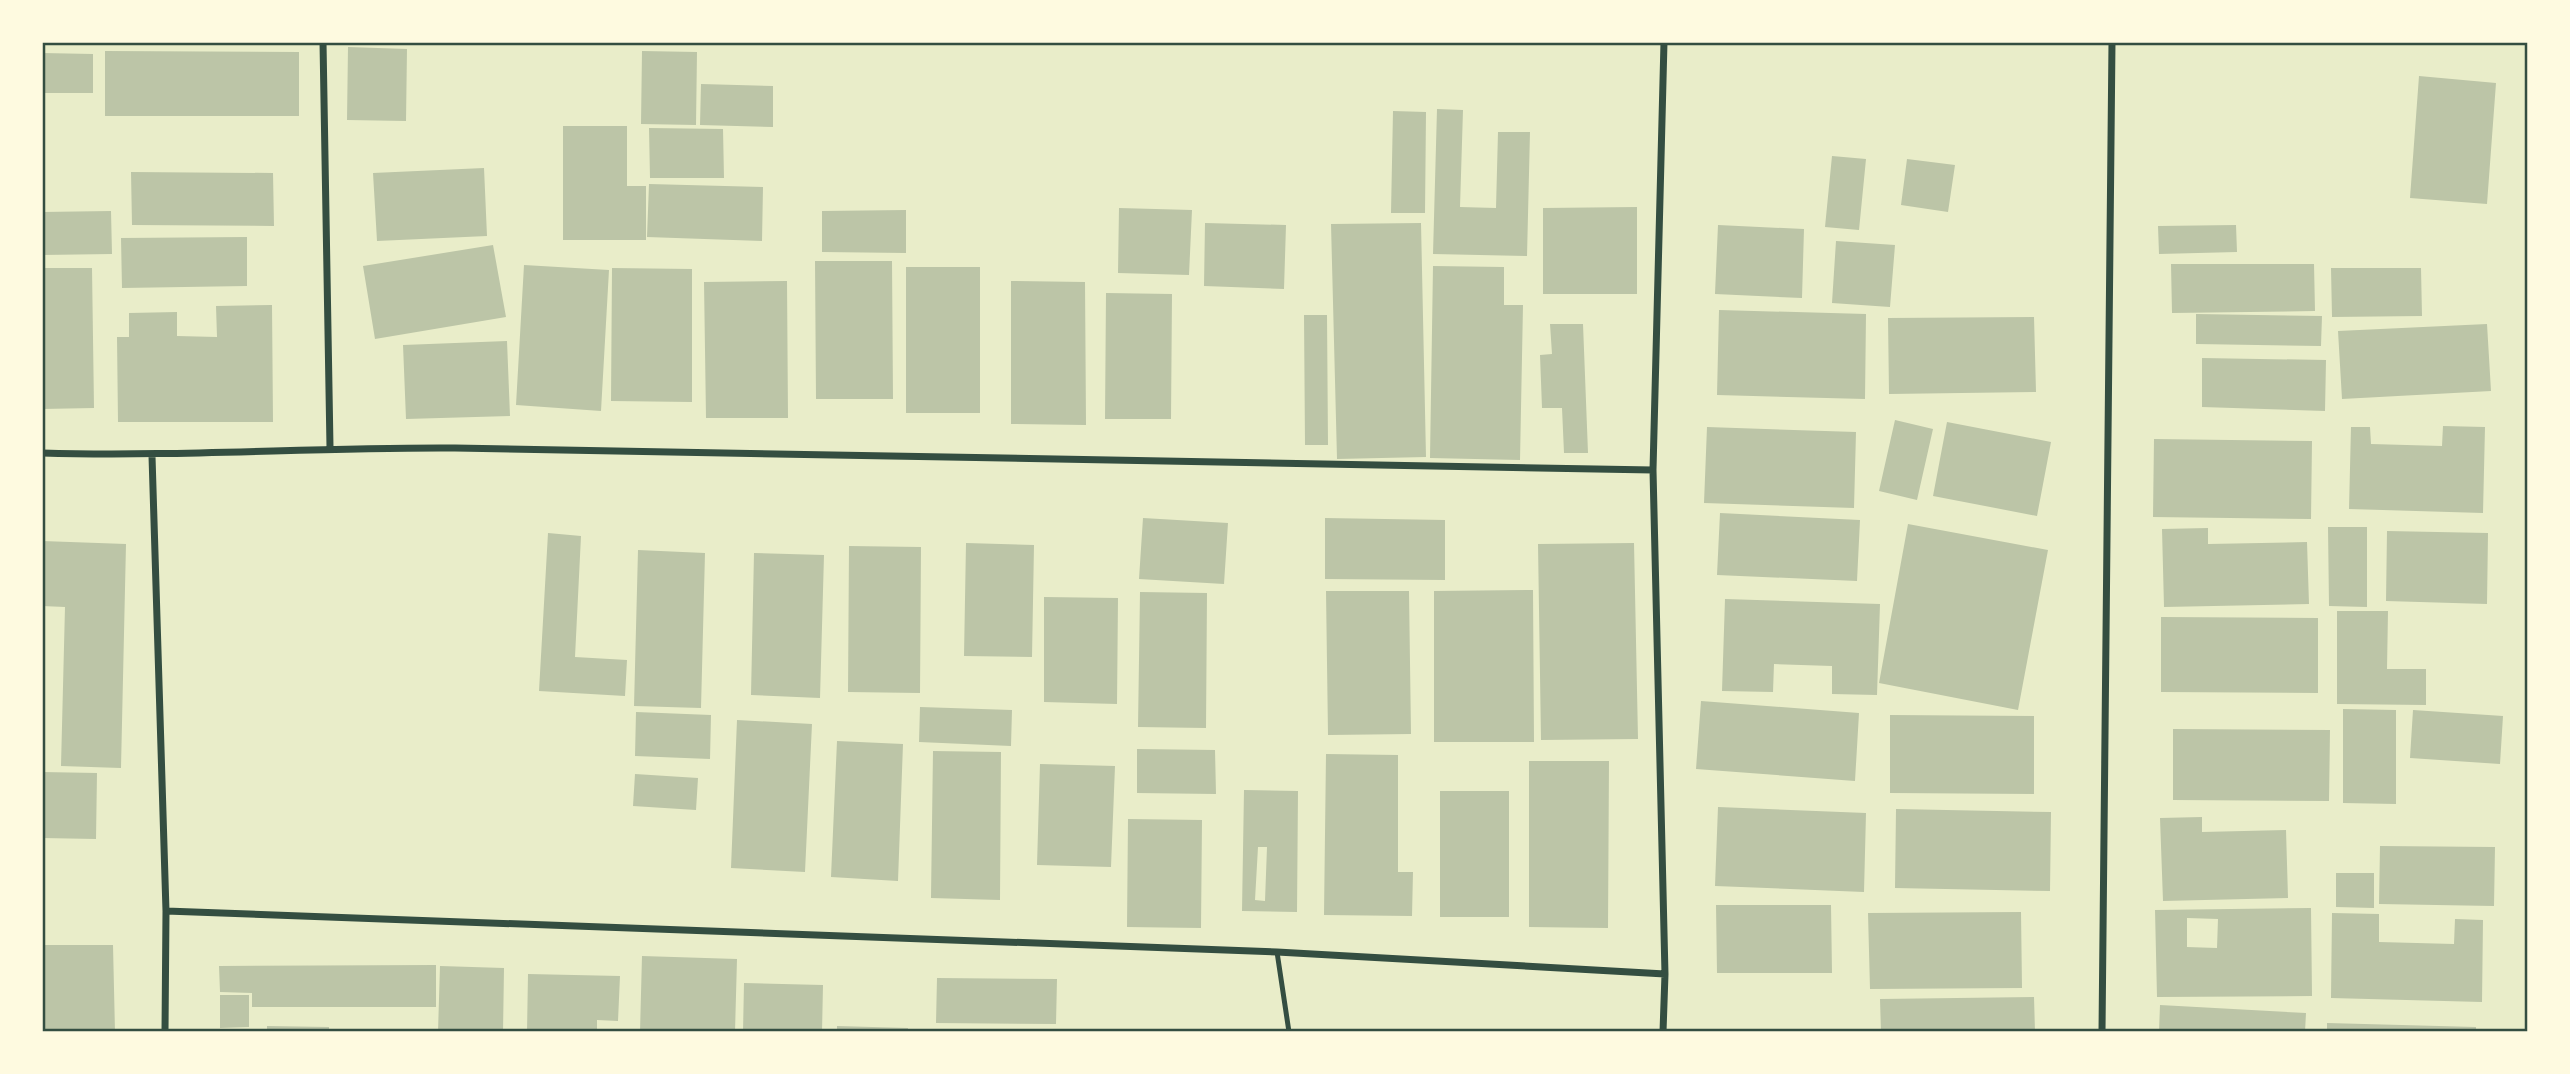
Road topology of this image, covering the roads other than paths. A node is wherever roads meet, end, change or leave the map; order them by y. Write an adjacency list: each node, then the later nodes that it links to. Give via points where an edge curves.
1 (323, 42): 4 (street)
2 (1664, 42): 7 (street)
3 (2112, 42): 14 (street)
4 (330, 447): 6 (street); 7 (street, via 889,452)
5 (42, 453): 6 (street)
6 (152, 456): 8 (street)
7 (1653, 470): 10 (street)
8 (166, 911): 9 (street); 11 (street)
9 (1277, 952): 10 (street); 12 (lane)
10 (1665, 974): 13 (street)
11 (165, 1032)
12 (1289, 1032)
13 (1663, 1032)
14 (2102, 1032)

